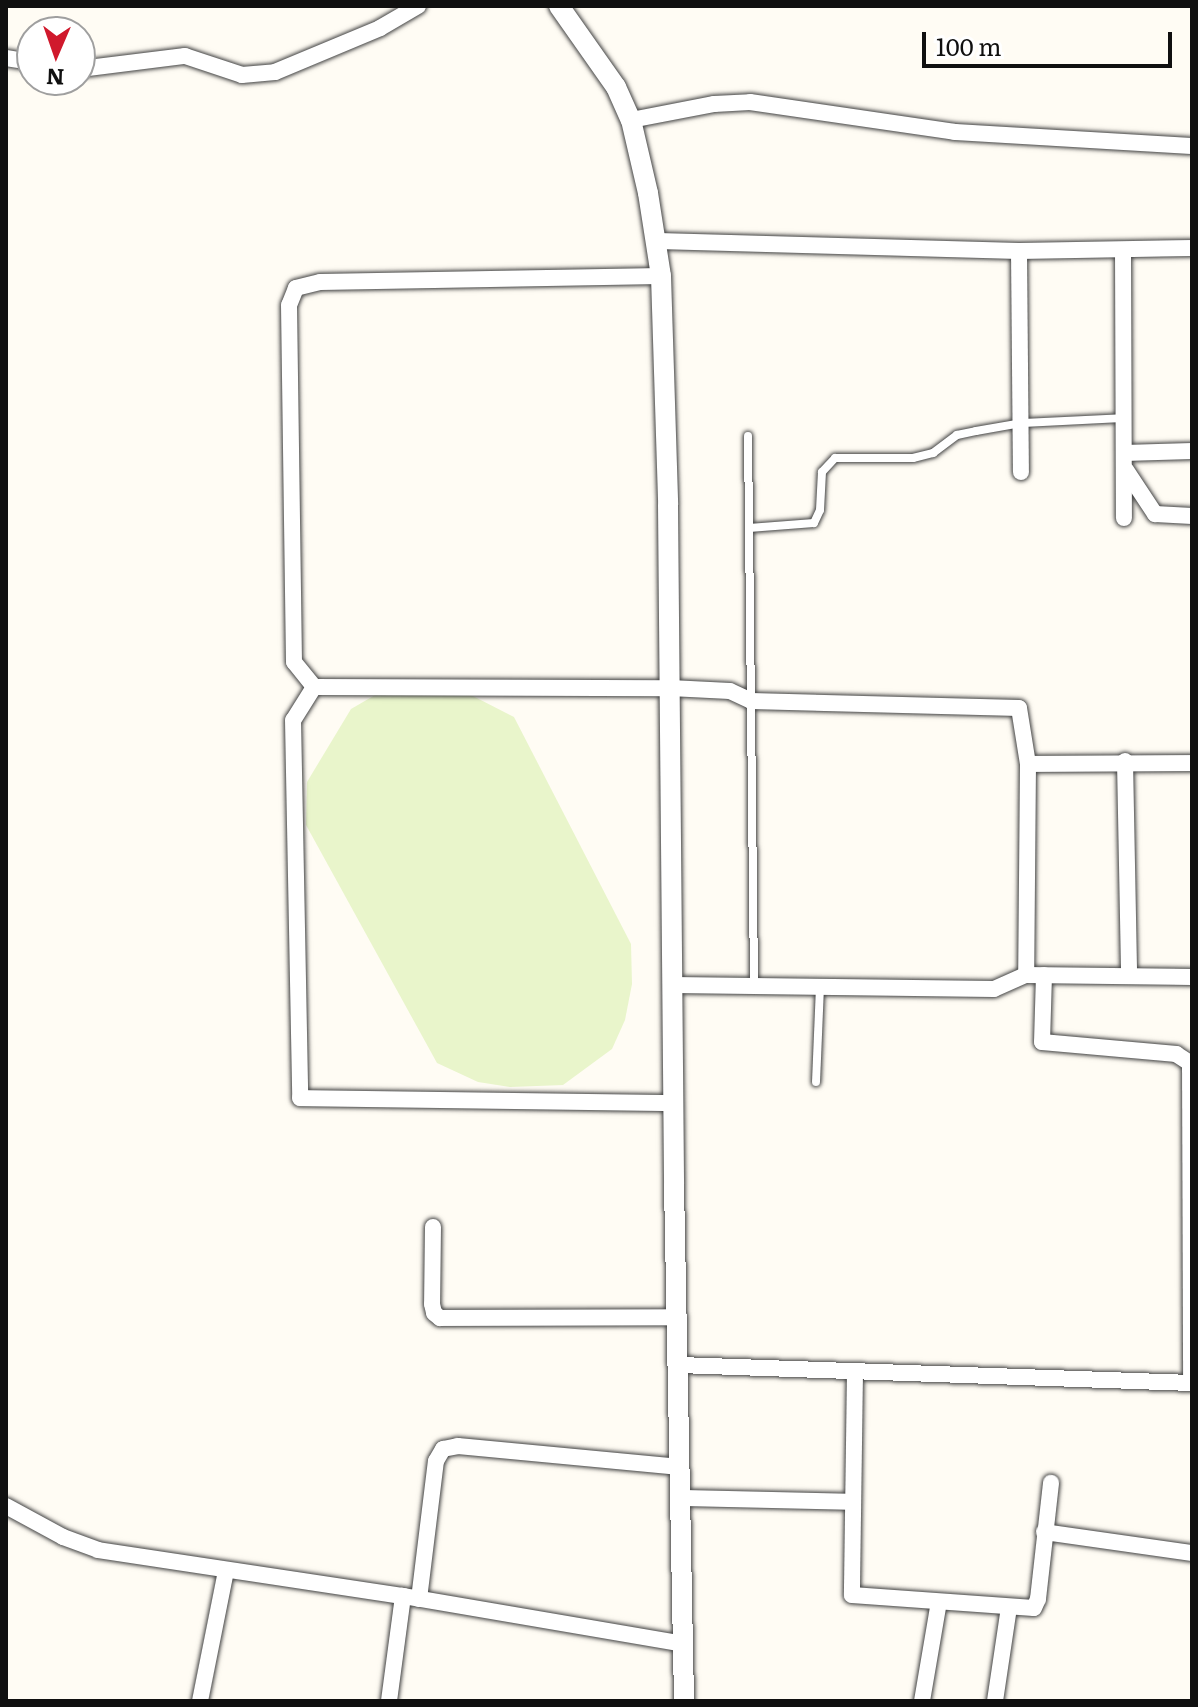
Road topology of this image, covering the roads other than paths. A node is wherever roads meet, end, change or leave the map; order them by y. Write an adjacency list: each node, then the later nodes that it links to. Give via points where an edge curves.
1 (418, 6): 3 (street, via 380,28 275,72 242,75 185,56)
2 (559, 6): 4 (street, via 616,87)
3 (96, 67)
4 (631, 120): 5 (street, via 750,102 955,132); 6 (street)
5 (1192, 146)
6 (658, 241): 9 (street); 10 (street)
7 (1192, 248): 8 (street)
8 (1123, 250): 9 (street); 11 (street)
9 (1019, 251): 12 (street)
10 (661, 276): 20 (street, via 320,282 296,288 289,305 294,662); 21 (street)
11 (1123, 418): 12 (lane); 15 (street)
12 (1022, 423): 16 (street); 19 (lane, via 957,435 933,453 913,458 835,458 822,472 814,523)
13 (748, 436): 19 (lane)
14 (1192, 451): 15 (street)
15 (1124, 461): 17 (street, via 1155,514); 18 (street)
16 (1021, 472)
17 (1192, 516)
18 (1124, 518)
19 (749, 528): 22 (lane)
20 (314, 687): 21 (street); 34 (street, via 293,720 300,1098)
21 (670, 688): 22 (street, via 730,691); 30 (street)
22 (751, 701): 25 (street, via 1019,708); 31 (lane)
23 (1125, 761): 24 (street); 25 (street); 28 (street)
24 (1192, 763)
25 (1028, 764): 26 (street)
26 (1026, 975): 27 (street); 32 (street, via 994,989)
27 (1044, 975): 28 (street); 35 (street, via 1042,1042 1184,1056 1192,1075)
28 (1129, 976): 29 (street)
29 (1192, 977)
30 (673, 985): 31 (street); 34 (street)
31 (754, 986): 32 (street)
32 (820, 986): 33 (lane)
33 (816, 1082)
34 (673, 1103): 38 (street)
35 (1191, 1127): 36 (street)
36 (1190, 1225): 41 (street)
37 (433, 1227): 38 (street, via 433,1310 440,1318)
38 (679, 1317): 39 (street)
39 (679, 1365): 40 (street); 42 (street)
40 (855, 1372): 41 (street); 45 (street)
41 (1192, 1383)
42 (680, 1467): 44 (street); 50 (street, via 458,1446 443,1449 436,1461)
43 (1051, 1483): 47 (street)
44 (681, 1498): 45 (street); 53 (street)
45 (852, 1502): 51 (street, via 852,1595)
46 (6, 1506): 49 (street, via 98,1550)
47 (1044, 1532): 48 (street); 52 (street, via 1038,1603 1030,1609)
48 (1192, 1553)
49 (226, 1571): 50 (street); 54 (street)
50 (411, 1598): 53 (street); 55 (street)
51 (939, 1602): 52 (street); 57 (street)
52 (1009, 1607): 58 (street)
53 (683, 1644): 56 (street)
54 (200, 1701)
55 (389, 1701)
56 (684, 1701)
57 (922, 1701)
58 (995, 1701)

